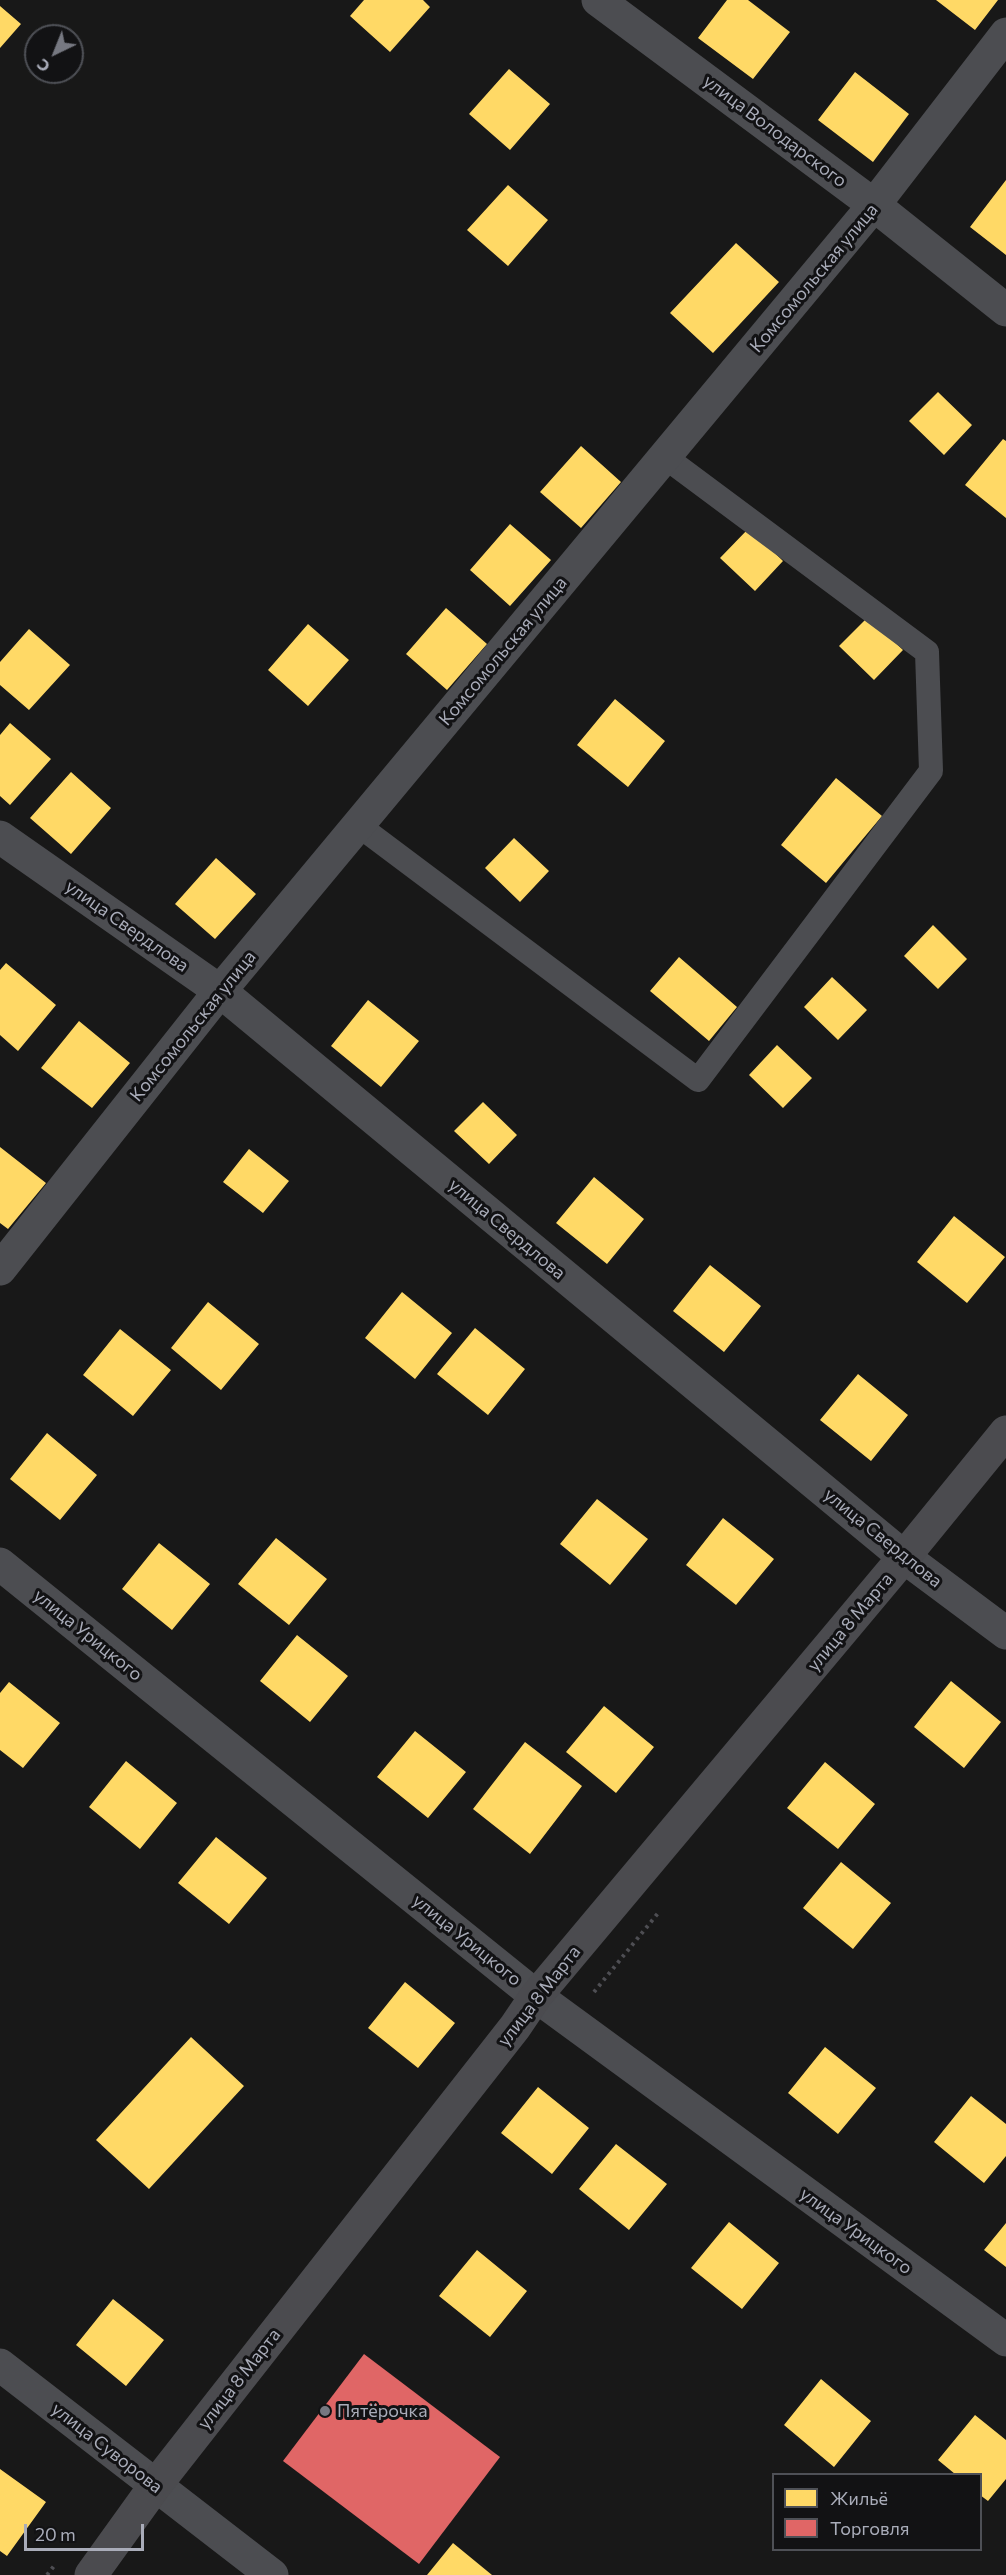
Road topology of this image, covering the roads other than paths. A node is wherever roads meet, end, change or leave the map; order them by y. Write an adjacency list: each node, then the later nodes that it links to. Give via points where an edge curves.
1 (598, 0): 3 (street, улица Володарского)
2 (1006, 34): 3 (street, Комсомольская улица)
3 (874, 205): 4 (street, улица Володарского); 5 (street, Комсомольская улица)
4 (1006, 310)
5 (665, 457): 6 (street, Комсомольская улица); 6 (lane, via 927,652 931,771 698,1080)
6 (358, 825): 8 (street, Комсомольская улица)
7 (0, 837): 8 (street, улица Свердлова)
8 (220, 991): 9 (street, Комсомольская улица); 11 (street, улица Свердлова)
9 (0, 1269)
10 (1006, 1432): 11 (main road, улица 8 Марта)
11 (904, 1557): 13 (street, улица Свердлова); 14 (main road, улица 8 Марта)
12 (0, 1564): 14 (street, улица Урицкого)
13 (1006, 1633)
14 (536, 1996): 15 (street, улица Урицкого); 17 (main road, улица 8 Марта)
15 (1006, 2340)
16 (0, 2365): 17 (street, улица Суворова)
17 (155, 2486): 18 (main road, улица 8 Марта); 19 (street, улица Суворова)
18 (91, 2575)
19 (272, 2575)

